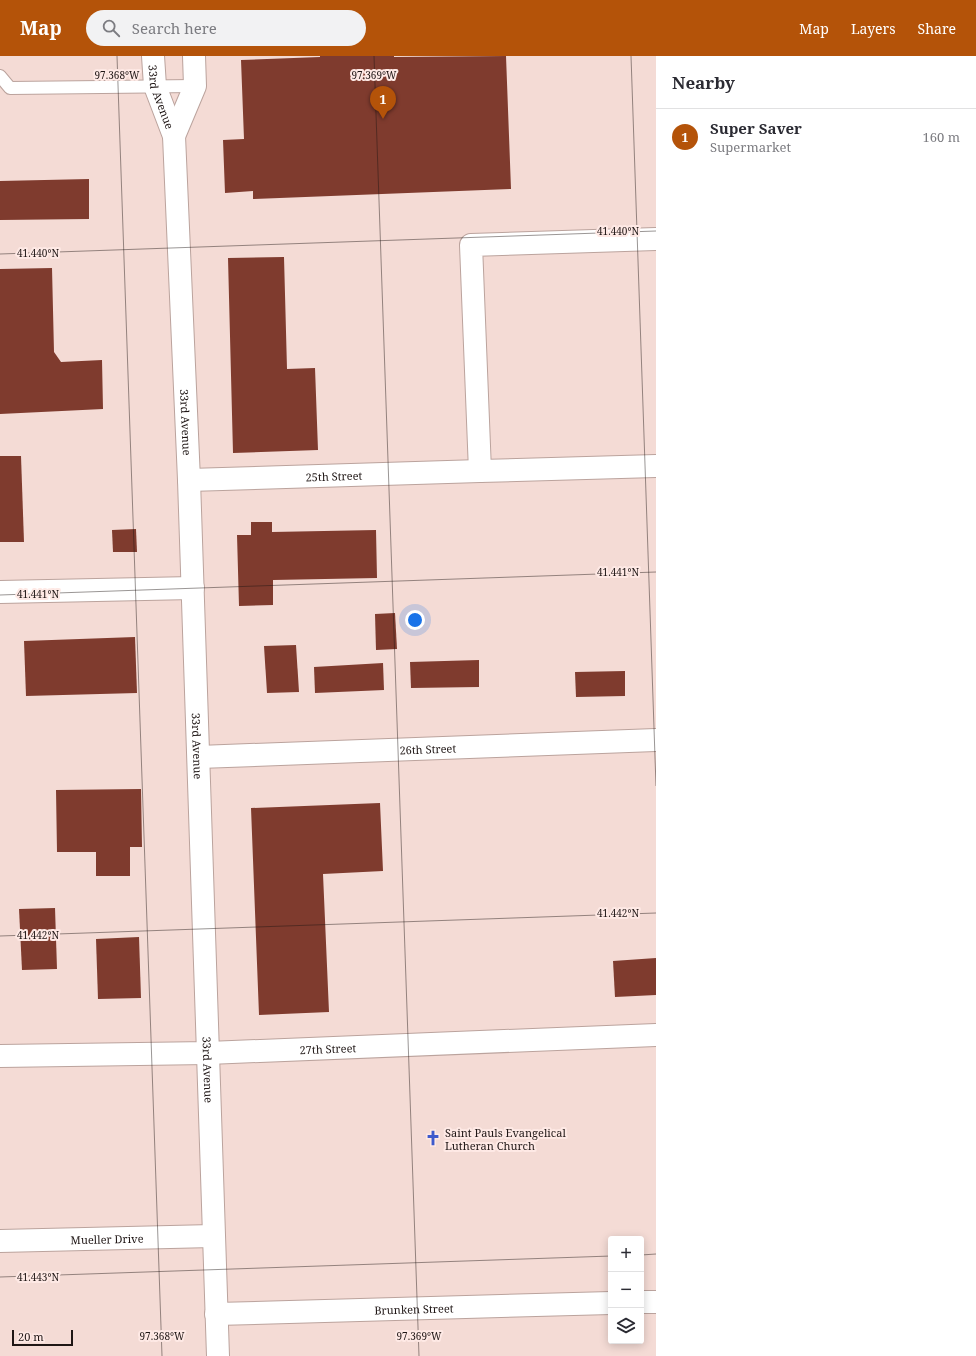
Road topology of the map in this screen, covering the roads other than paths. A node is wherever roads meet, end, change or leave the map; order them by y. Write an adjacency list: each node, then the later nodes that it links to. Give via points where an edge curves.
1 (153, 56): 4 (street, 33rd Avenue)
2 (194, 56): 5 (street, 33rd Avenue)
3 (0, 76): 4 (lane, via 10,88)
4 (155, 86): 5 (lane); 6 (street, 33rd Avenue)
5 (195, 86): 6 (street, 33rd Avenue)
6 (174, 136): 10 (street, 33rd Avenue)
7 (656, 239): 9 (street, via 471,245)
8 (656, 466): 9 (street, 25th Street)
9 (480, 471): 10 (street, 25th Street)
10 (189, 480): 11 (street, 33rd Avenue)
11 (193, 588): 12 (street); 14 (street, 33rd Avenue)
12 (0, 592)
13 (656, 740): 14 (street, 26th Street)
14 (199, 757): 16 (street, 33rd Avenue)
15 (656, 1035): 16 (street, 27th Street)
16 (208, 1053): 17 (street, 27th Street); 18 (street, 33rd Avenue)
17 (0, 1056)
18 (213, 1236): 19 (street, Mueller Drive); 23 (street, 33rd Avenue)
19 (0, 1241)
20 (644, 1302): 21 (street)
21 (656, 1302)
22 (608, 1303): 23 (street, Brunken Street)
23 (216, 1314): 24 (street, 33rd Avenue)
24 (218, 1356)

